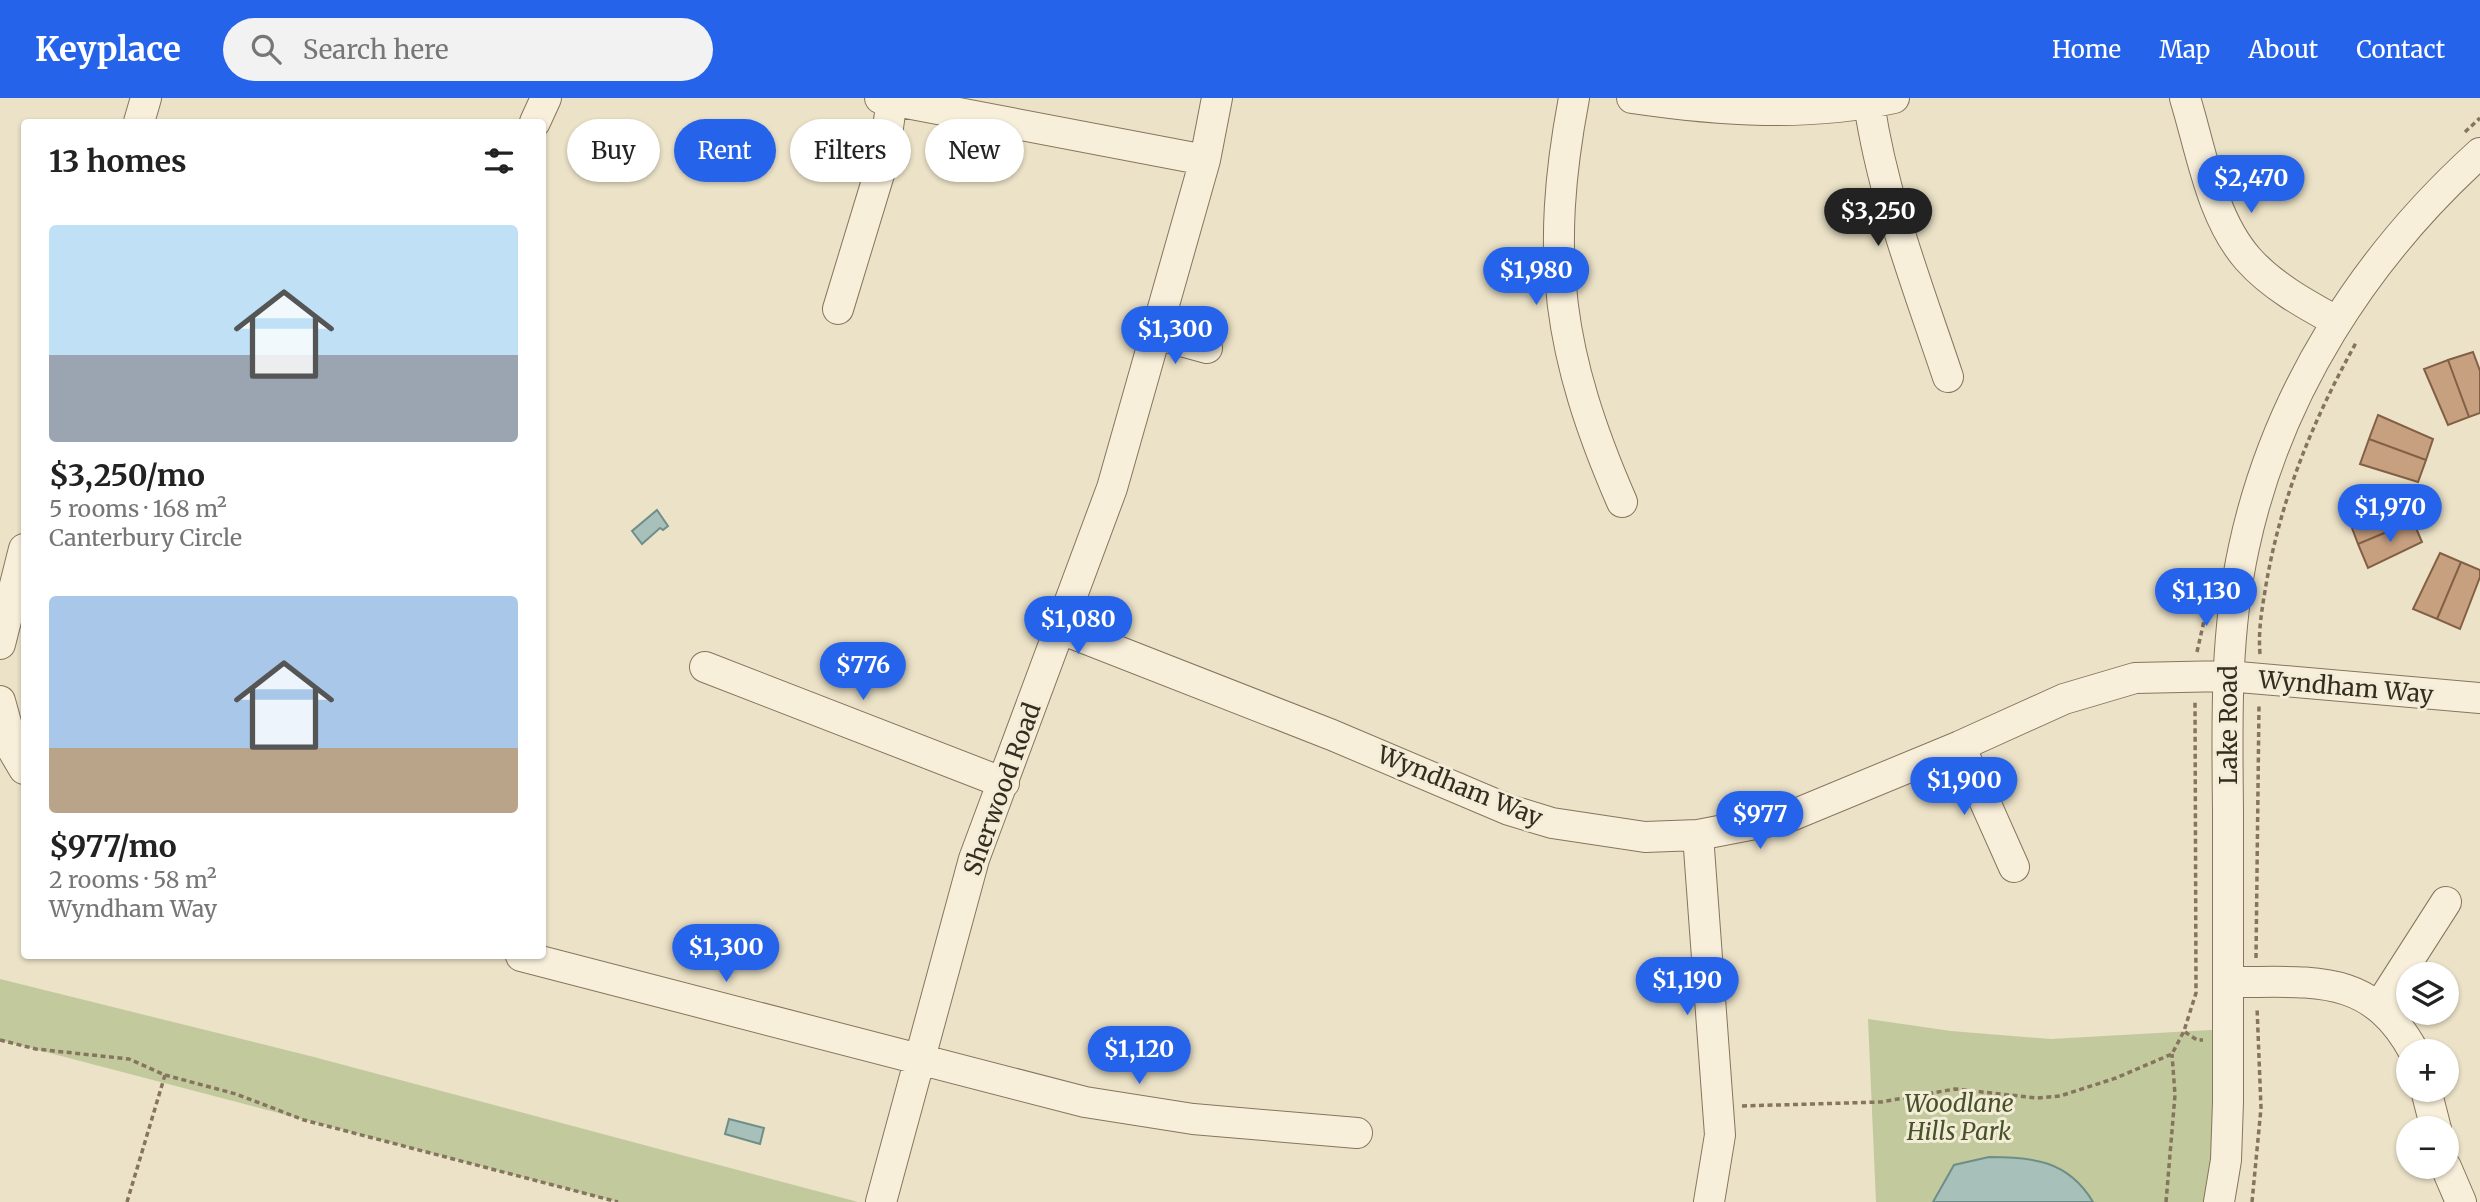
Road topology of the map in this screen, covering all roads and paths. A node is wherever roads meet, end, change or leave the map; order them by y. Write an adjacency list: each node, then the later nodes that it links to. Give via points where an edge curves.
1 (146, 98): 9 (street)
2 (546, 98): 10 (street)
3 (1217, 98): 12 (street, Sherwood Road)
4 (1573, 98): 18 (street, via 1560,185 1560,294 1580,394)
5 (1633, 98): 8 (street, via 1732,110 1830,108)
6 (2185, 98): 14 (street, via 2214,194 2247,257 2270,280)
7 (886, 99): 12 (street); 13 (street, via 883,161)
8 (1882, 101): 17 (street, via 1876,150 1890,206)
9 (140, 119)
10 (536, 119)
11 (2480, 153): 14 (street, Lake Road, via 2382,255)
12 (1205, 160): 15 (street, Sherwood Road)
13 (838, 309)
14 (2336, 321): 24 (street, Lake Road, via 2288,416 2255,504 2235,595)
15 (1156, 334): 16 (street); 20 (street, Sherwood Road, via 1105,513)
16 (1207, 348)
17 (1948, 377)
18 (1622, 502)
19 (21, 561): 21 (street)
20 (1061, 629): 29 (street, Sherwood Road); 30 (street, Wyndham Way, via 1332,734 1509,810 1596,831 1645,837)
21 (0, 644)
22 (2196, 664): 24 (street, Wyndham Way); 27 (street, Wyndham Way, via 2097,687); 36 (path, via 2196,993)
23 (705, 667): 29 (street)
24 (2227, 676): 25 (street, Wyndham Way); 34 (street, Lake Road)
25 (2480, 698)
26 (0, 701): 28 (street)
27 (1961, 747): 30 (street, Wyndham Way, via 1786,818); 31 (street)
28 (21, 764)
29 (1003, 783): 41 (street, Sherwood Road, via 958,910)
30 (1698, 835): 43 (street)
31 (2014, 867)
32 (2446, 902): 35 (street)
33 (532, 959): 41 (street)
34 (2228, 982): 35 (street, via 2316,983 2340,987); 51 (street, Lake Road, via 2226,1160)
35 (2380, 1005): 37 (street)
36 (2184, 1031): 39 (path); 40 (path)
37 (2408, 1039)
38 (0, 1040): 42 (path, via 36,1049 130,1059)
39 (2197, 1040)
40 (2172, 1054): 43 (path, via 2060,1096 2037,1098 1955,1089 1881,1102); 50 (path, via 2175,1095)
41 (918, 1061): 44 (street, via 1149,1113); 48 (street, Sherwood Road)
42 (165, 1075): 46 (path); 47 (path, via 236,1094 304,1121)
43 (1719, 1107): 49 (street, via 1718,1159)
44 (1357, 1133)
45 (2451, 1179): 52 (street)
46 (128, 1202)
47 (618, 1202)
48 (881, 1202)
49 (1709, 1202)
50 (2166, 1202)
51 (2219, 1202)
52 (2461, 1202)

